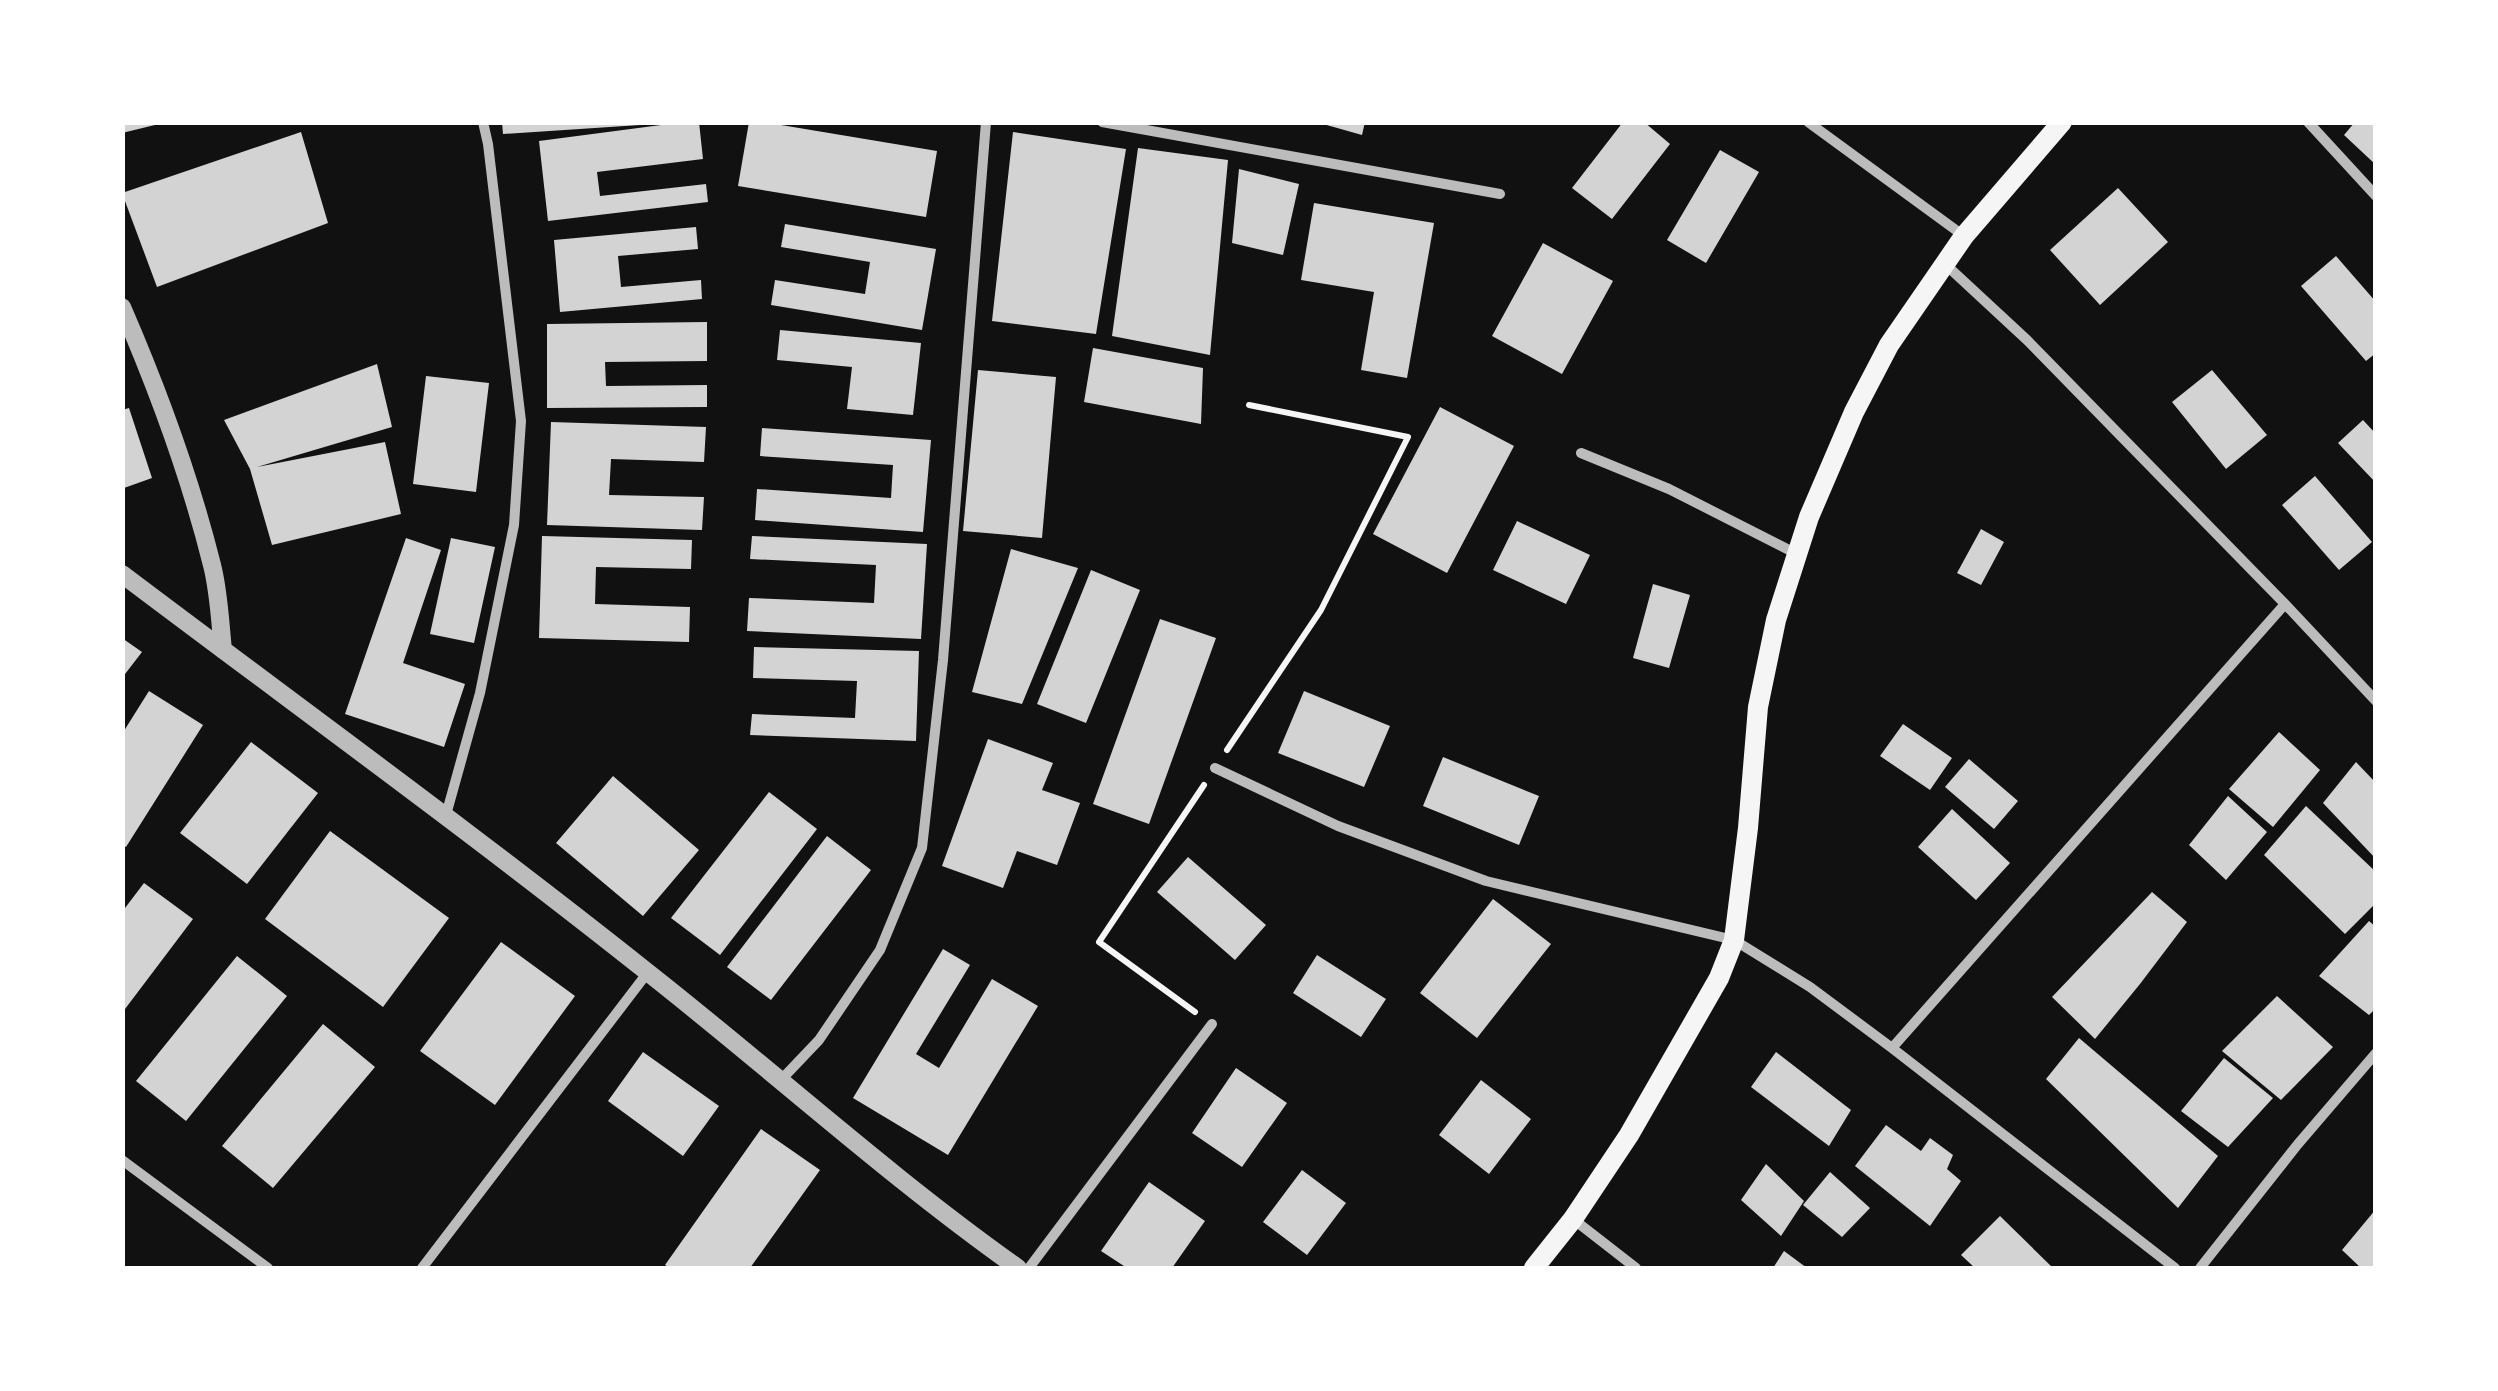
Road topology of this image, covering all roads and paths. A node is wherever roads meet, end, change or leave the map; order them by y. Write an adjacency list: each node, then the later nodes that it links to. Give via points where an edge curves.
1 (482, 122): 20 (street, via 521,421 514,525 480,693)
2 (986, 122): 26 (street, via 922,848 880,950 819,1040)
3 (1102, 122): 7 (street)
4 (1808, 122): 9 (street)
5 (2062, 122): 9 (main road)
6 (2308, 122): 8 (street)
7 (1500, 194)
8 (2376, 196)
9 (1964, 236): 10 (main road)
10 (1944, 264): 14 (main road, via 1854,412); 16 (street)
11 (122, 307): 17 (street, via 214,569)
12 (1248, 405): 19 (path, via 1408,437 1321,610)
13 (1581, 453): 14 (street, via 1669,488)
14 (1797, 554): 21 (main road, via 1758,708)
15 (122, 574): 17 (street)
16 (2285, 604): 18 (street); 24 (street)
17 (223, 650): 20 (street)
18 (2376, 701)
19 (1215, 768): 21 (street, via 1338,826 1486,881); 23 (path, via 1099,942)
20 (446, 815): 22 (street)
21 (1734, 940): 24 (street); 28 (main road, via 1666,1075)
22 (648, 972): 26 (street); 30 (street)
23 (1212, 1024): 32 (street)
24 (1892, 1048): 35 (street)
25 (2376, 1053): 36 (street)
26 (780, 1081): 31 (street)
27 (122, 1160): 29 (street)
28 (1573, 1218): 33 (main road); 34 (street)
29 (268, 1268)
30 (422, 1268)
31 (1018, 1268)
32 (1029, 1268)
33 (1534, 1268)
34 (1636, 1268)
35 (2176, 1268)
36 (2200, 1268)

